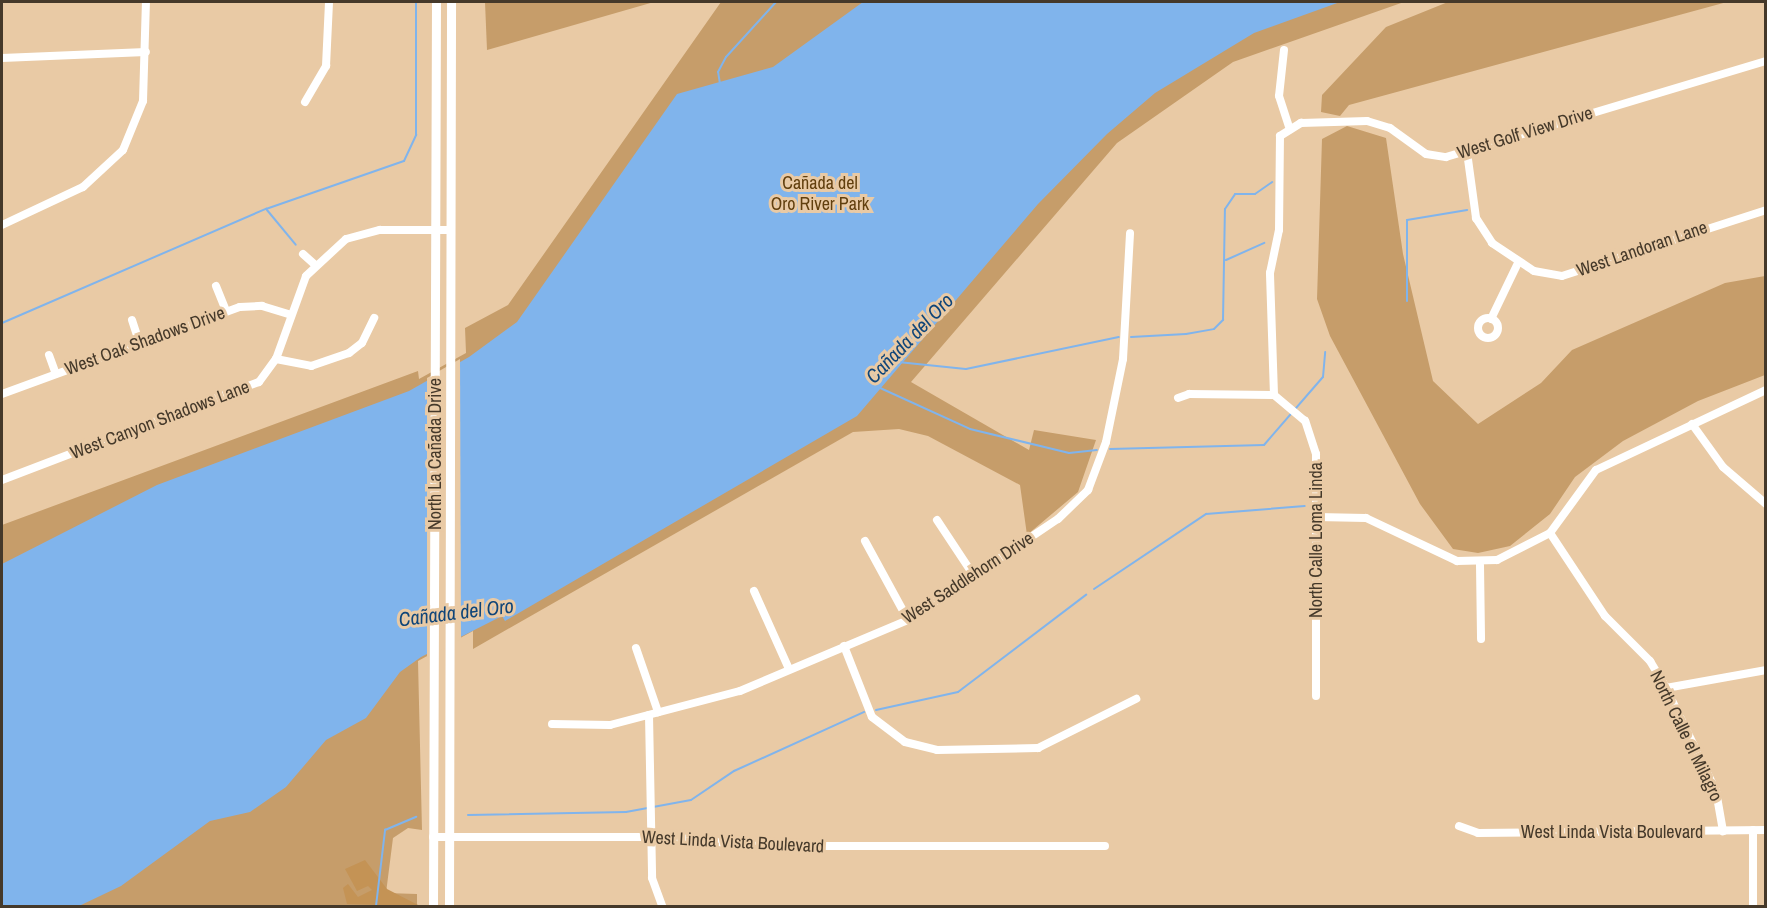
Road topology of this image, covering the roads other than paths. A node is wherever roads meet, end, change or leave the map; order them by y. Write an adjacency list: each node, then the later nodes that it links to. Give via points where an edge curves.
1 (146, 2): 6 (street)
2 (329, 2): 9 (street, via 326,66)
3 (436, 2): 14 (main road, North La Cañada Drive)
4 (451, 2): 15 (main road, North La Cañada Drive)
5 (1284, 50): 10 (street, via 1279,96)
6 (146, 52): 7 (street); 13 (street, via 143,101 123,150 83,187)
7 (2, 58)
8 (1766, 61): 11 (street, West Golf View Drive)
9 (305, 102)
10 (1289, 127): 11 (street, West Golf View Drive, via 1323,120 1367,122 1390,128 1426,154); 32 (street, via 1276,149 1282,189 1270,273)
11 (1467, 152): 18 (street, West Landoran Lane, via 1476,218 1492,243)
12 (1766, 210): 18 (street, West Landoran Lane, via 1588,271 1562,276)
13 (2, 225)
14 (436, 230): 15 (street); 19 (street, via 357,235); 61 (main road, North La Cañada Drive)
15 (451, 230): 62 (main road, North La Cañada Drive)
16 (1130, 233): 42 (street, West Saddlehorn Drive, via 1123,361 1106,442 1088,490 1058,519)
17 (303, 254): 19 (street)
18 (1518, 263): 24 (street)
19 (315, 264): 22 (street, West Canyon Shadows Lane)
20 (216, 286): 21 (street)
21 (226, 311): 22 (street, West Oak Shadows Drive, via 255,305); 26 (street, West Oak Shadows Drive)
22 (291, 315): 28 (street, West Canyon Shadows Lane)
23 (374, 318): 28 (street, via 362,343 349,353 311,366)
24 (1491, 319)
25 (132, 320): 26 (street)
26 (140, 344): 29 (street, West Oak Shadows Drive)
27 (49, 355): 29 (street)
28 (276, 359): 35 (street, West Canyon Shadows Lane, via 248,388)
29 (56, 374): 31 (street, West Oak Shadows Drive)
30 (1766, 390): 34 (street)
31 (2, 394)
32 (1274, 395): 33 (street, via 1189,394); 37 (street, North Calle Loma Linda, via 1305,421 1316,454)
33 (1178, 398)
34 (1692, 424): 36 (street, via 1723,467); 39 (street, via 1596,470)
35 (2, 480)
36 (1766, 504)
37 (1317, 517): 41 (street, via 1366,518 1437,555); 51 (street, North Calle Loma Linda)
38 (937, 520): 42 (street)
39 (1550, 533): 41 (street); 50 (street, North Calle el Milagro, via 1605,616 1650,661)
40 (866, 541): 44 (street)
41 (1480, 565): 45 (street)
42 (974, 576): 44 (street, West Saddlehorn Drive)
43 (754, 591): 48 (street)
44 (908, 620): 46 (street, West Saddlehorn Drive)
45 (1481, 639)
46 (844, 646): 48 (street, West Saddlehorn Drive); 52 (street, via 872,717 905,742 937,750 1038,748)
47 (636, 648): 53 (street)
48 (789, 669): 53 (street, West Saddlehorn Drive, via 740,691)
49 (1766, 670): 50 (street)
50 (1666, 688): 59 (street, North Calle el Milagro, via 1716,791)
51 (1316, 696)
52 (1136, 699)
53 (658, 712): 54 (street, West Saddlehorn Drive)
54 (649, 715): 55 (street, West Saddlehorn Drive, via 610,725); 60 (street)
55 (552, 724)
56 (1459, 826): 59 (street, West Linda Vista Boulevard, via 1478,833)
57 (1753, 830): 58 (street, West Linda Vista Boulevard); 59 (street, West Linda Vista Boulevard); 67 (street)
58 (1766, 830)
59 (1723, 831)
60 (651, 836): 62 (street, West Linda Vista Boulevard); 63 (street, West Linda Vista Boulevard, via 758,846); 66 (street, via 653,888)
61 (433, 837): 62 (street, West Linda Vista Boulevard); 64 (main road, North La Cañada Drive)
62 (449, 837): 65 (main road, North La Cañada Drive)
63 (1105, 846)
64 (433, 906)
65 (448, 906)
66 (662, 906)
67 (1753, 906)

